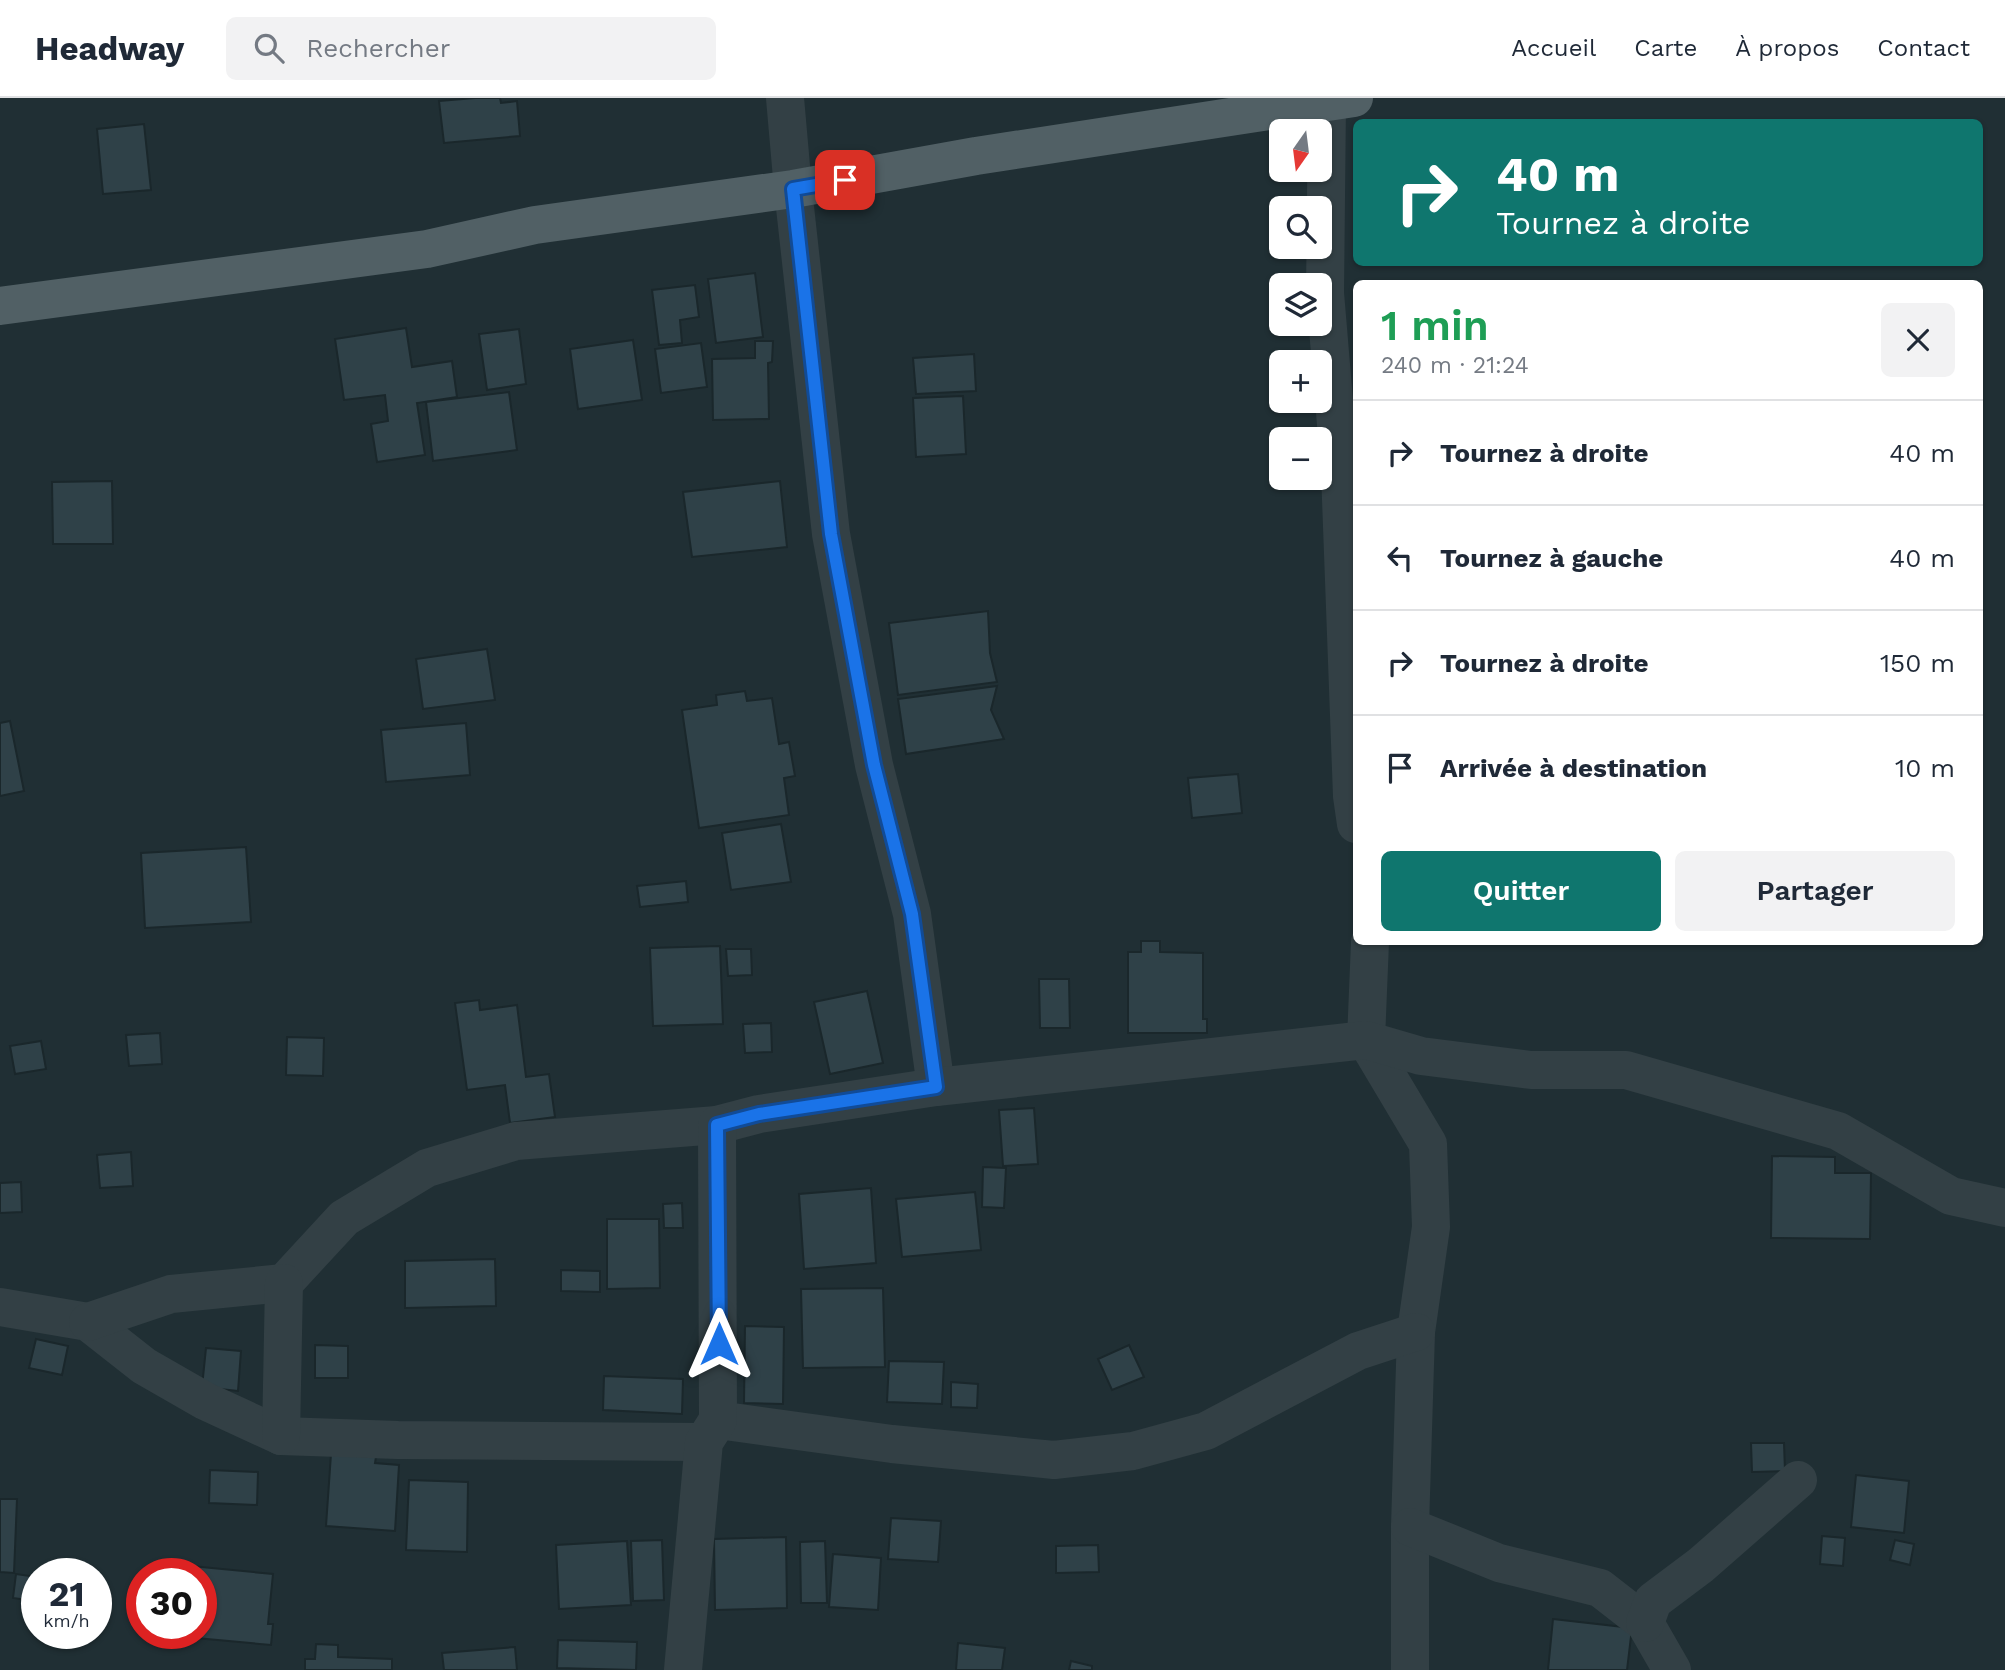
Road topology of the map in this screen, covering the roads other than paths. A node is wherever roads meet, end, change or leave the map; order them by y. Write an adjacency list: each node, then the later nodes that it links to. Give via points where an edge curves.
1 (785, 98): 3 (street)
2 (1341, 101): 3 (main road, via 976,156); 5 (street, via 1325,293 1340,472)
3 (793, 189): 4 (main road, via 535,225 427,249); 8 (street, via 831,534 874,765 912,914)
4 (0, 306)
5 (1353, 803)
6 (1370, 945): 7 (street)
7 (1366, 1040): 8 (street); 10 (street, via 1421,1056 1531,1070 1626,1070 1838,1131 1951,1196); 14 (street, via 1428,1144 1432,1227)
8 (936, 1087): 9 (street, via 759,1114)
9 (717, 1125): 11 (street, via 516,1141 427,1168 344,1218); 15 (street)
10 (2005, 1208)
11 (284, 1283): 13 (street, via 172,1294); 16 (street)
12 (0, 1307): 13 (street)
13 (88, 1322): 16 (street, via 144,1366)
14 (1416, 1332): 15 (street, via 1358,1351 1206,1431 1133,1451 1054,1460); 18 (street)
15 (711, 1431): 16 (street, via 398,1440); 20 (street)
16 (281, 1436)
17 (1798, 1480): 19 (street, via 1653,1601)
18 (1410, 1527): 19 (street, via 1499,1563 1600,1588); 21 (street)
19 (1645, 1623): 22 (street)
20 (683, 1670)
21 (1410, 1670)
22 (1672, 1670)

